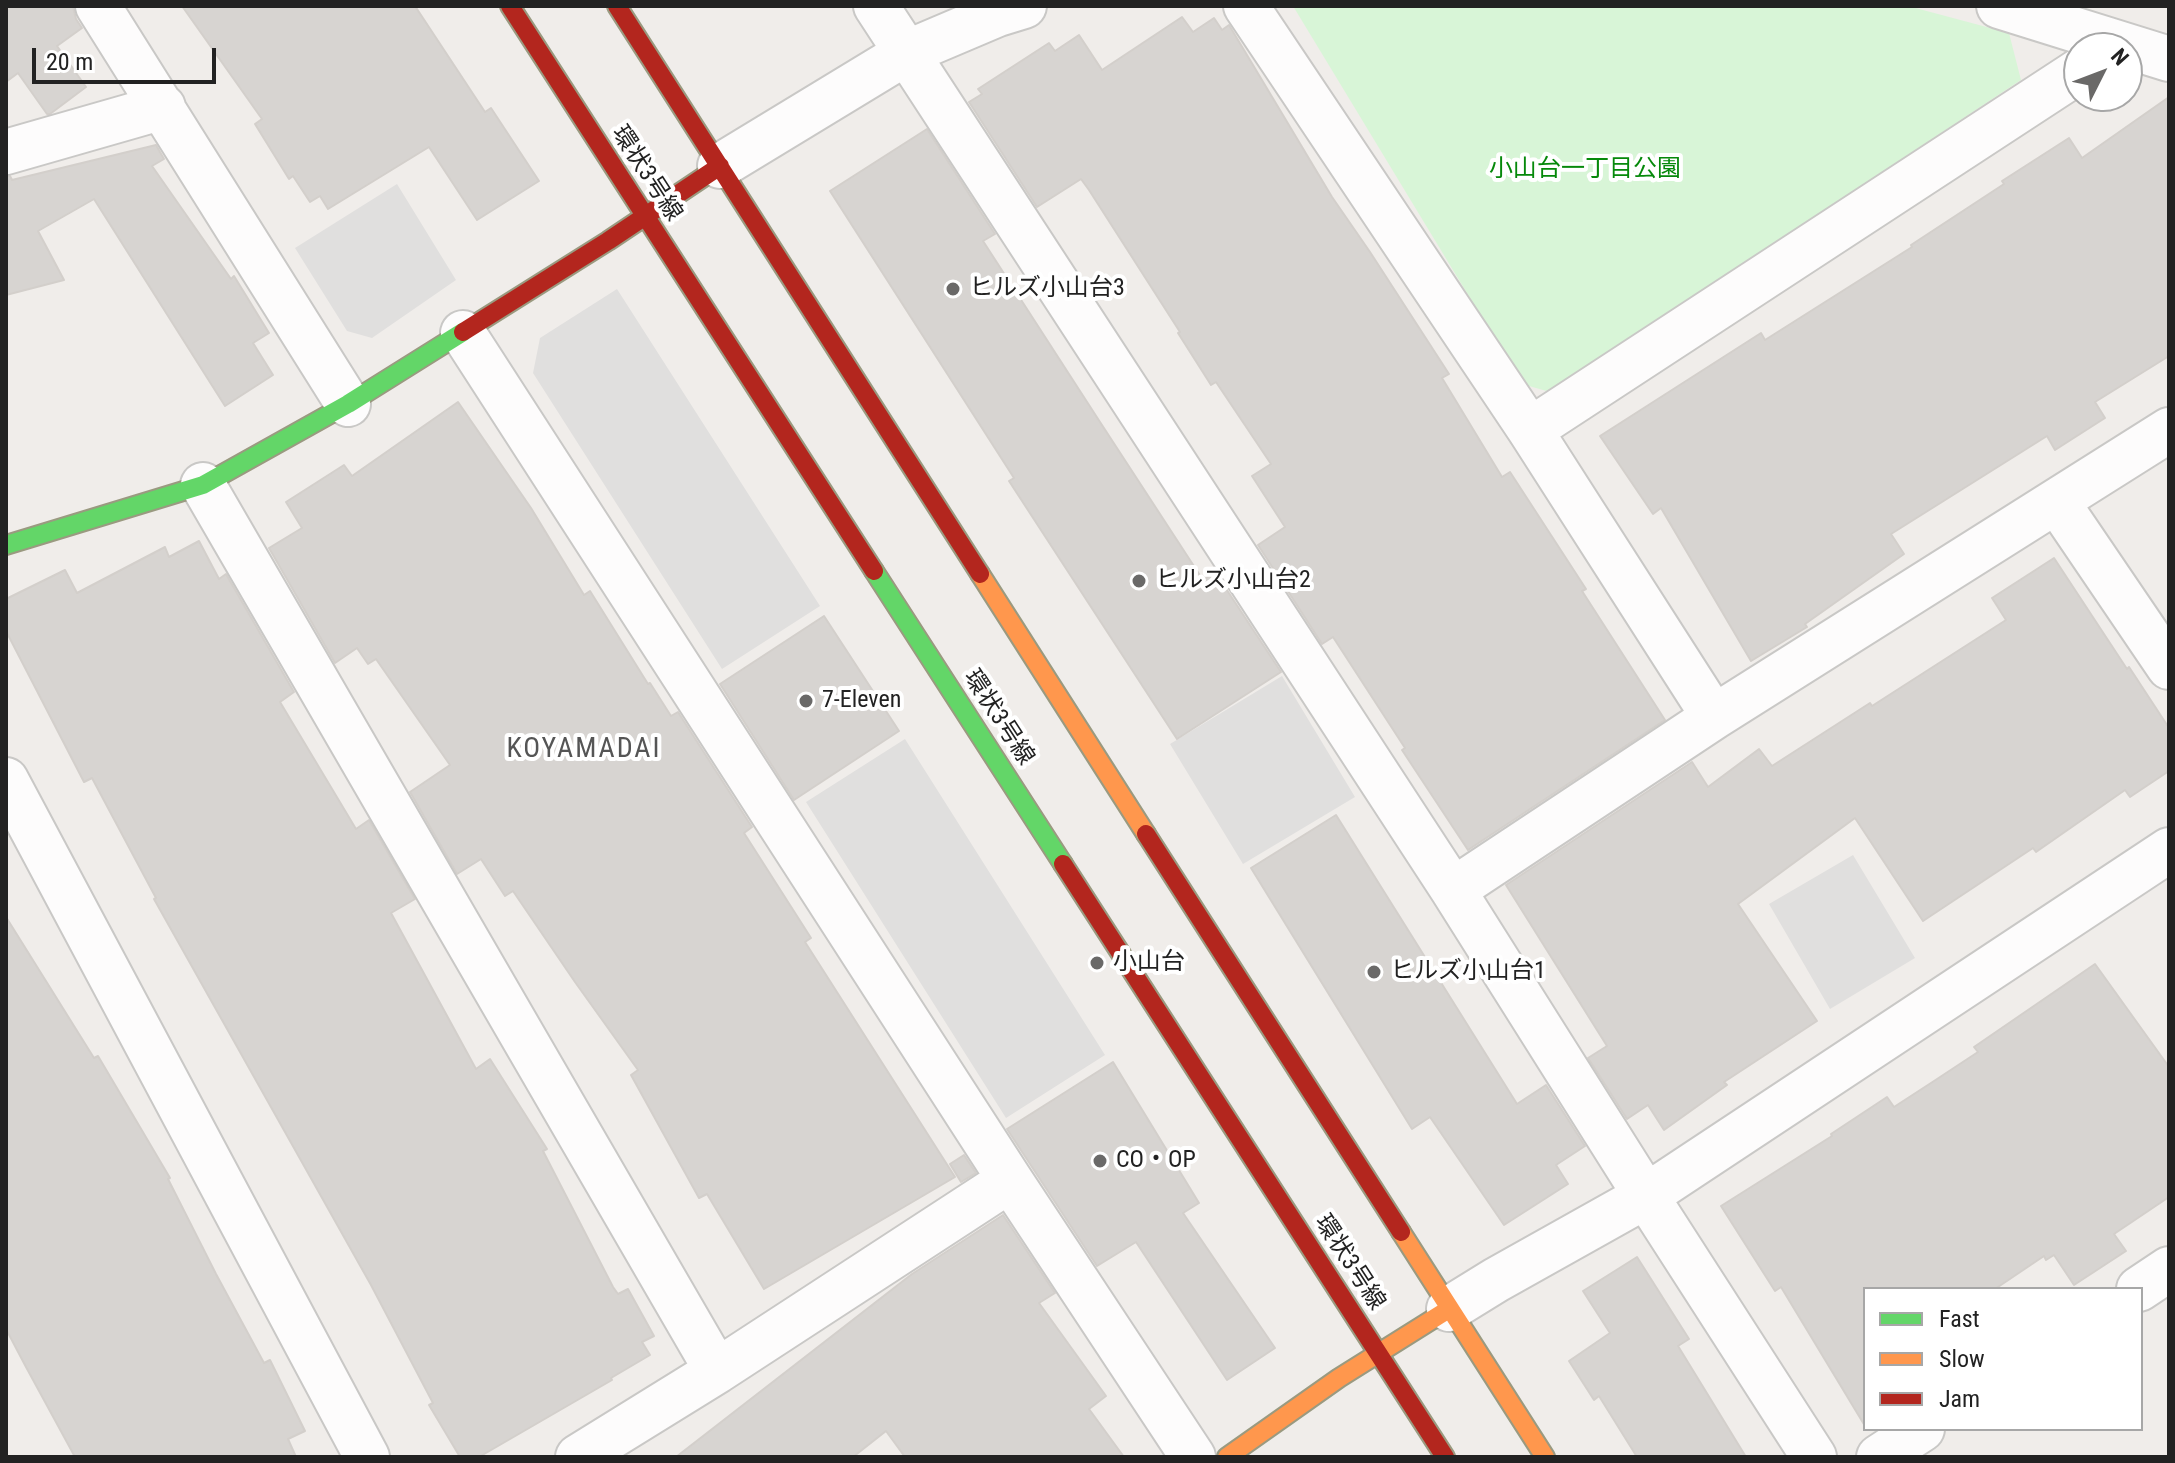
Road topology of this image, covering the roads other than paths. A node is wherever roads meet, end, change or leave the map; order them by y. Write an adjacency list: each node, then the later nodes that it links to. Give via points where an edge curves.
1 (98, 6): 13 (street)
2 (510, 6): 16 (street, 環状3号線)
3 (617, 6): 15 (street)
4 (876, 6): 10 (street)
5 (1024, 6): 10 (street)
6 (1246, 6): 19 (street)
7 (2003, 7): 8 (street)
8 (2076, 32)
9 (2143, 52): 11 (street)
10 (906, 53): 15 (street); 28 (street)
11 (2169, 59)
12 (2063, 81): 19 (street)
13 (163, 107): 14 (street); 18 (street)
14 (6, 152)
15 (720, 166): 16 (street); 33 (street)
16 (645, 217): 17 (street); 34 (street, 環状3号線)
17 (463, 333): 18 (street); 29 (street)
18 (348, 404): 21 (street)
19 (1530, 430): 25 (street)
20 (2169, 430): 22 (street)
21 (203, 485): 23 (street); 35 (street)
22 (2057, 502): 24 (street); 25 (street)
23 (6, 545)
24 (2169, 667)
25 (1714, 717): 28 (street)
26 (6, 780): 37 (street)
27 (2169, 850): 30 (street)
28 (1453, 890): 30 (street)
29 (1010, 1180): 35 (street); 39 (street)
30 (1646, 1196): 33 (street); 43 (street)
31 (2169, 1269): 32 (street)
32 (2142, 1287)
33 (1449, 1309): 34 (street); 42 (street)
34 (1379, 1355): 40 (street); 41 (street, 環状3号線)
35 (717, 1371): 38 (street)
36 (1919, 1431): 44 (street)
37 (367, 1457)
38 (578, 1457)
39 (1193, 1457)
40 (1227, 1457)
41 (1445, 1457)
42 (1545, 1457)
43 (1814, 1457)
44 (1879, 1457)

